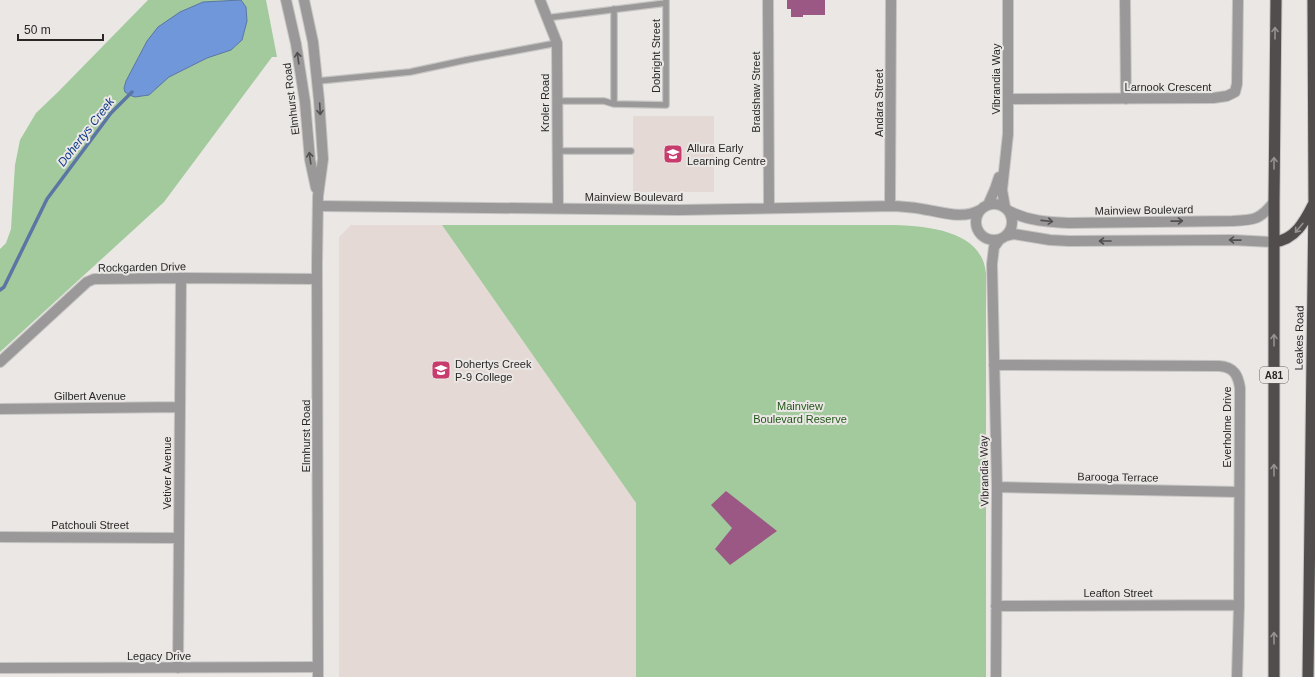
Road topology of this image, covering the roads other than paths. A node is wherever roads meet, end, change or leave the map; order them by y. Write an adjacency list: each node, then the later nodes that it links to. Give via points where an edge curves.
1 (286, 0): 24 (street, Elmhurst Road, one-way to 1, via 310,160 296,44)
2 (304, 0): 16 (street, Elmhurst Road)
3 (540, 0): 14 (street, Kroler Road)
4 (768, 0): 28 (street, Bradshaw Street)
5 (891, 0): 27 (street, Andara Street)
6 (1008, 0): 18 (street, Vibrandia Way)
7 (1125, 0): 17 (street)
8 (1238, 0): 17 (street, Larnook Crescent, via 1235,92 1221,98)
9 (1276, 0): 25 (highway, A81, one-way to 9)
10 (1313, 0): 13 (highway, Leakes Road)
11 (666, 1): 12 (lane, Dobright Street); 20 (lane, Dobright Street, via 666,105)
12 (614, 9): 14 (lane, Dobright Street); 20 (lane)
13 (1314, 16): 26 (highway, Leakes Road)
14 (546, 18): 15 (street, Kroler Road)
15 (557, 44): 16 (lane, via 410,72); 19 (street, Kroler Road)
16 (318, 82): 24 (street, Elmhurst Road, one-way to 24, via 323,159)
17 (1126, 99): 18 (street, Larnook Crescent)
18 (1008, 100): 23 (street, Vibrandia Way)
19 (557, 101): 20 (lane, Dobright Street, via 604,101); 21 (street, Kroler Road)
20 (614, 104)
21 (557, 151): 22 (lane); 30 (street, Kroler Road)
22 (631, 151)
23 (1005, 158): 29 (street, Vibrandia Way, via 995,189); 31 (street, Vibrandia Way, via 1002,190)
24 (318, 201): 30 (street, Mainview Boulevard); 38 (street, Elmhurst Road)
25 (1274, 202): 31 (street, Mainview Boulevard, one-way to 25, via 1024,218 1050,222 1232,221 1262,216); 35 (highway, A81)
26 (1314, 202): 35 (highway, one-way to 35, via 1296,231 1289,238); 49 (highway, Leakes Road)
27 (890, 206): 28 (street, Mainview Boulevard); 32 (street, Mainview Boulevard)
28 (769, 207): 30 (street, Mainview Boulevard, via 679,210)
29 (984, 207): 31 (street, via 994,203); 32 (street, Mainview Boulevard, via 975,213); 33 (street, via 976,220)
30 (558, 208)
31 (1007, 209): 34 (street, via 1012,224 1010,231)
32 (950, 214): 33 (street, Mainview Boulevard, via 970,223)
33 (981, 233): 34 (street, via 991,240); 36 (street, Vibrandia Way)
34 (1003, 237): 35 (street, one-way to 34, via 1069,241 1014,234); 36 (street, Vibrandia Way, via 994,247)
35 (1274, 242): 55 (highway, A81, one-way to 35)
36 (992, 264): 40 (street, Vibrandia Way)
37 (180, 278): 38 (street, Rockgarden Drive); 39 (street, Rockgarden Drive, via 106,278 87,282); 41 (street, Vetiver Avenue)
38 (317, 279): 52 (street, Elmhurst Road)
39 (0, 362)
40 (994, 365): 43 (street, Vibrandia Way); 44 (street, Everholme Drive, via 1219,366 1232,370 1237,375 1240,388)
41 (180, 408): 42 (street, Gilbert Avenue); 46 (street, Vetiver Avenue)
42 (0, 409)
43 (997, 487): 44 (street, Barooga Terrace); 48 (street, Vibrandia Way)
44 (1239, 492): 47 (street, Everholme Drive)
45 (0, 537): 46 (street, Patchouli Street)
46 (179, 538): 51 (street, Vetiver Avenue)
47 (1239, 605): 48 (street, Leafton Street); 54 (street, Everholme Drive)
48 (996, 606): 53 (street, Vibrandia Way)
49 (1311, 633): 56 (highway, Leakes Road)
50 (0, 668): 51 (street, Legacy Drive)
51 (178, 668): 52 (street, Legacy Drive)
52 (318, 672)
53 (996, 677)
54 (1237, 677)
55 (1274, 677)
56 (1308, 677)

